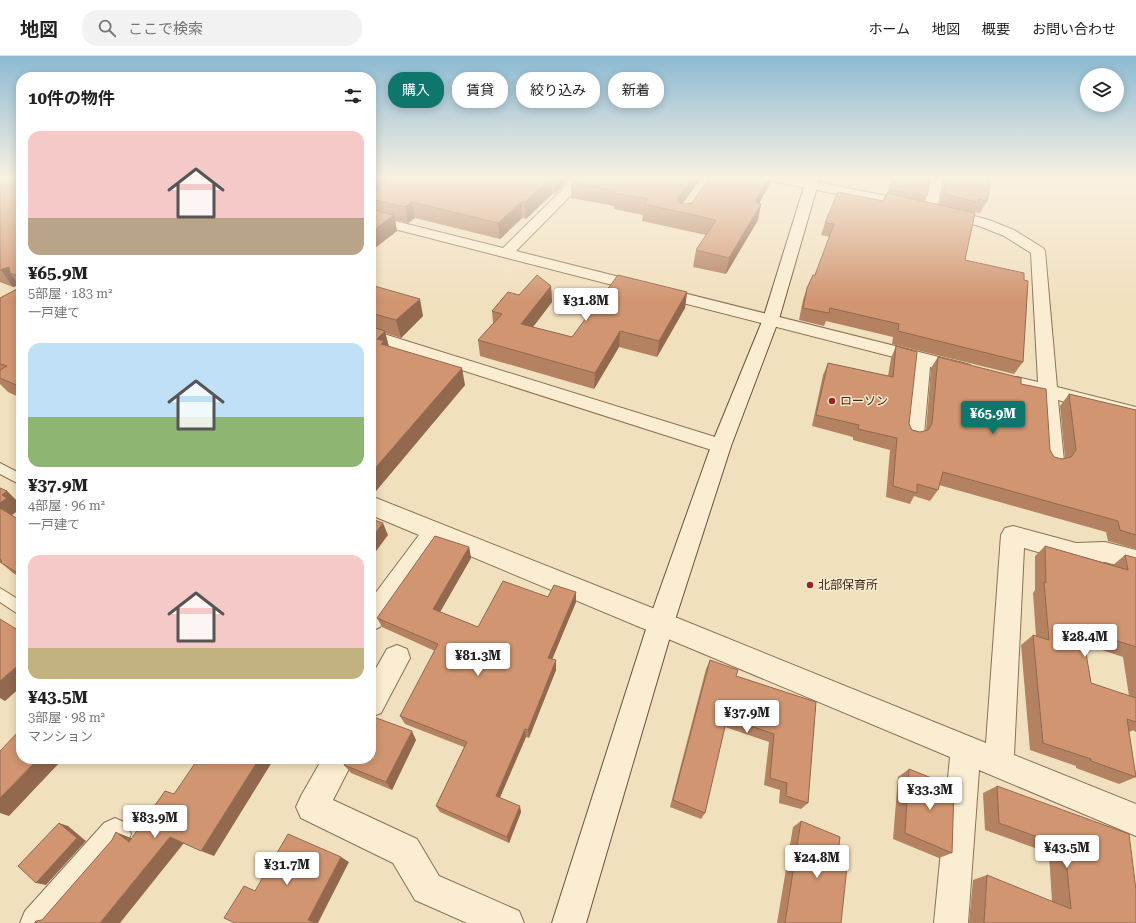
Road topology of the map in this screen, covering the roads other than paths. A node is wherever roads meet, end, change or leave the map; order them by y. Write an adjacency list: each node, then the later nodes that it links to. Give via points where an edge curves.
1 (543, 217): 5 (street)
2 (802, 217): 6 (street)
3 (963, 217): 11 (street, via 1009,232 1038,251)
4 (376, 220): 5 (street)
5 (506, 254): 6 (street)
6 (771, 319): 8 (street); 14 (street)
7 (376, 338): 14 (street)
8 (922, 359): 9 (street); 13 (street)
9 (982, 374)
10 (1004, 380): 11 (street)
11 (1049, 392): 12 (street); 15 (street)
12 (1136, 414)
13 (914, 435)
14 (721, 446): 24 (street)
15 (1053, 461)
16 (0, 468): 17 (lane)
17 (16, 477)
18 (376, 507): 19 (street)
19 (435, 531): 23 (street); 24 (street)
20 (1136, 560): 28 (street, via 1105,552 1076,553 1013,535)
21 (0, 594): 22 (lane)
22 (16, 605)
23 (376, 612)
24 (661, 623): 27 (street); 34 (street)
25 (397, 658): 26 (street)
26 (376, 694)
27 (966, 750): 28 (street); 35 (street)
28 (999, 763): 30 (street)
29 (336, 764): 33 (street, via 312,807 404,851 427,888)
30 (1136, 820)
31 (115, 834): 32 (street)
32 (37, 923)
33 (507, 923)
34 (570, 923)
35 (951, 923)

